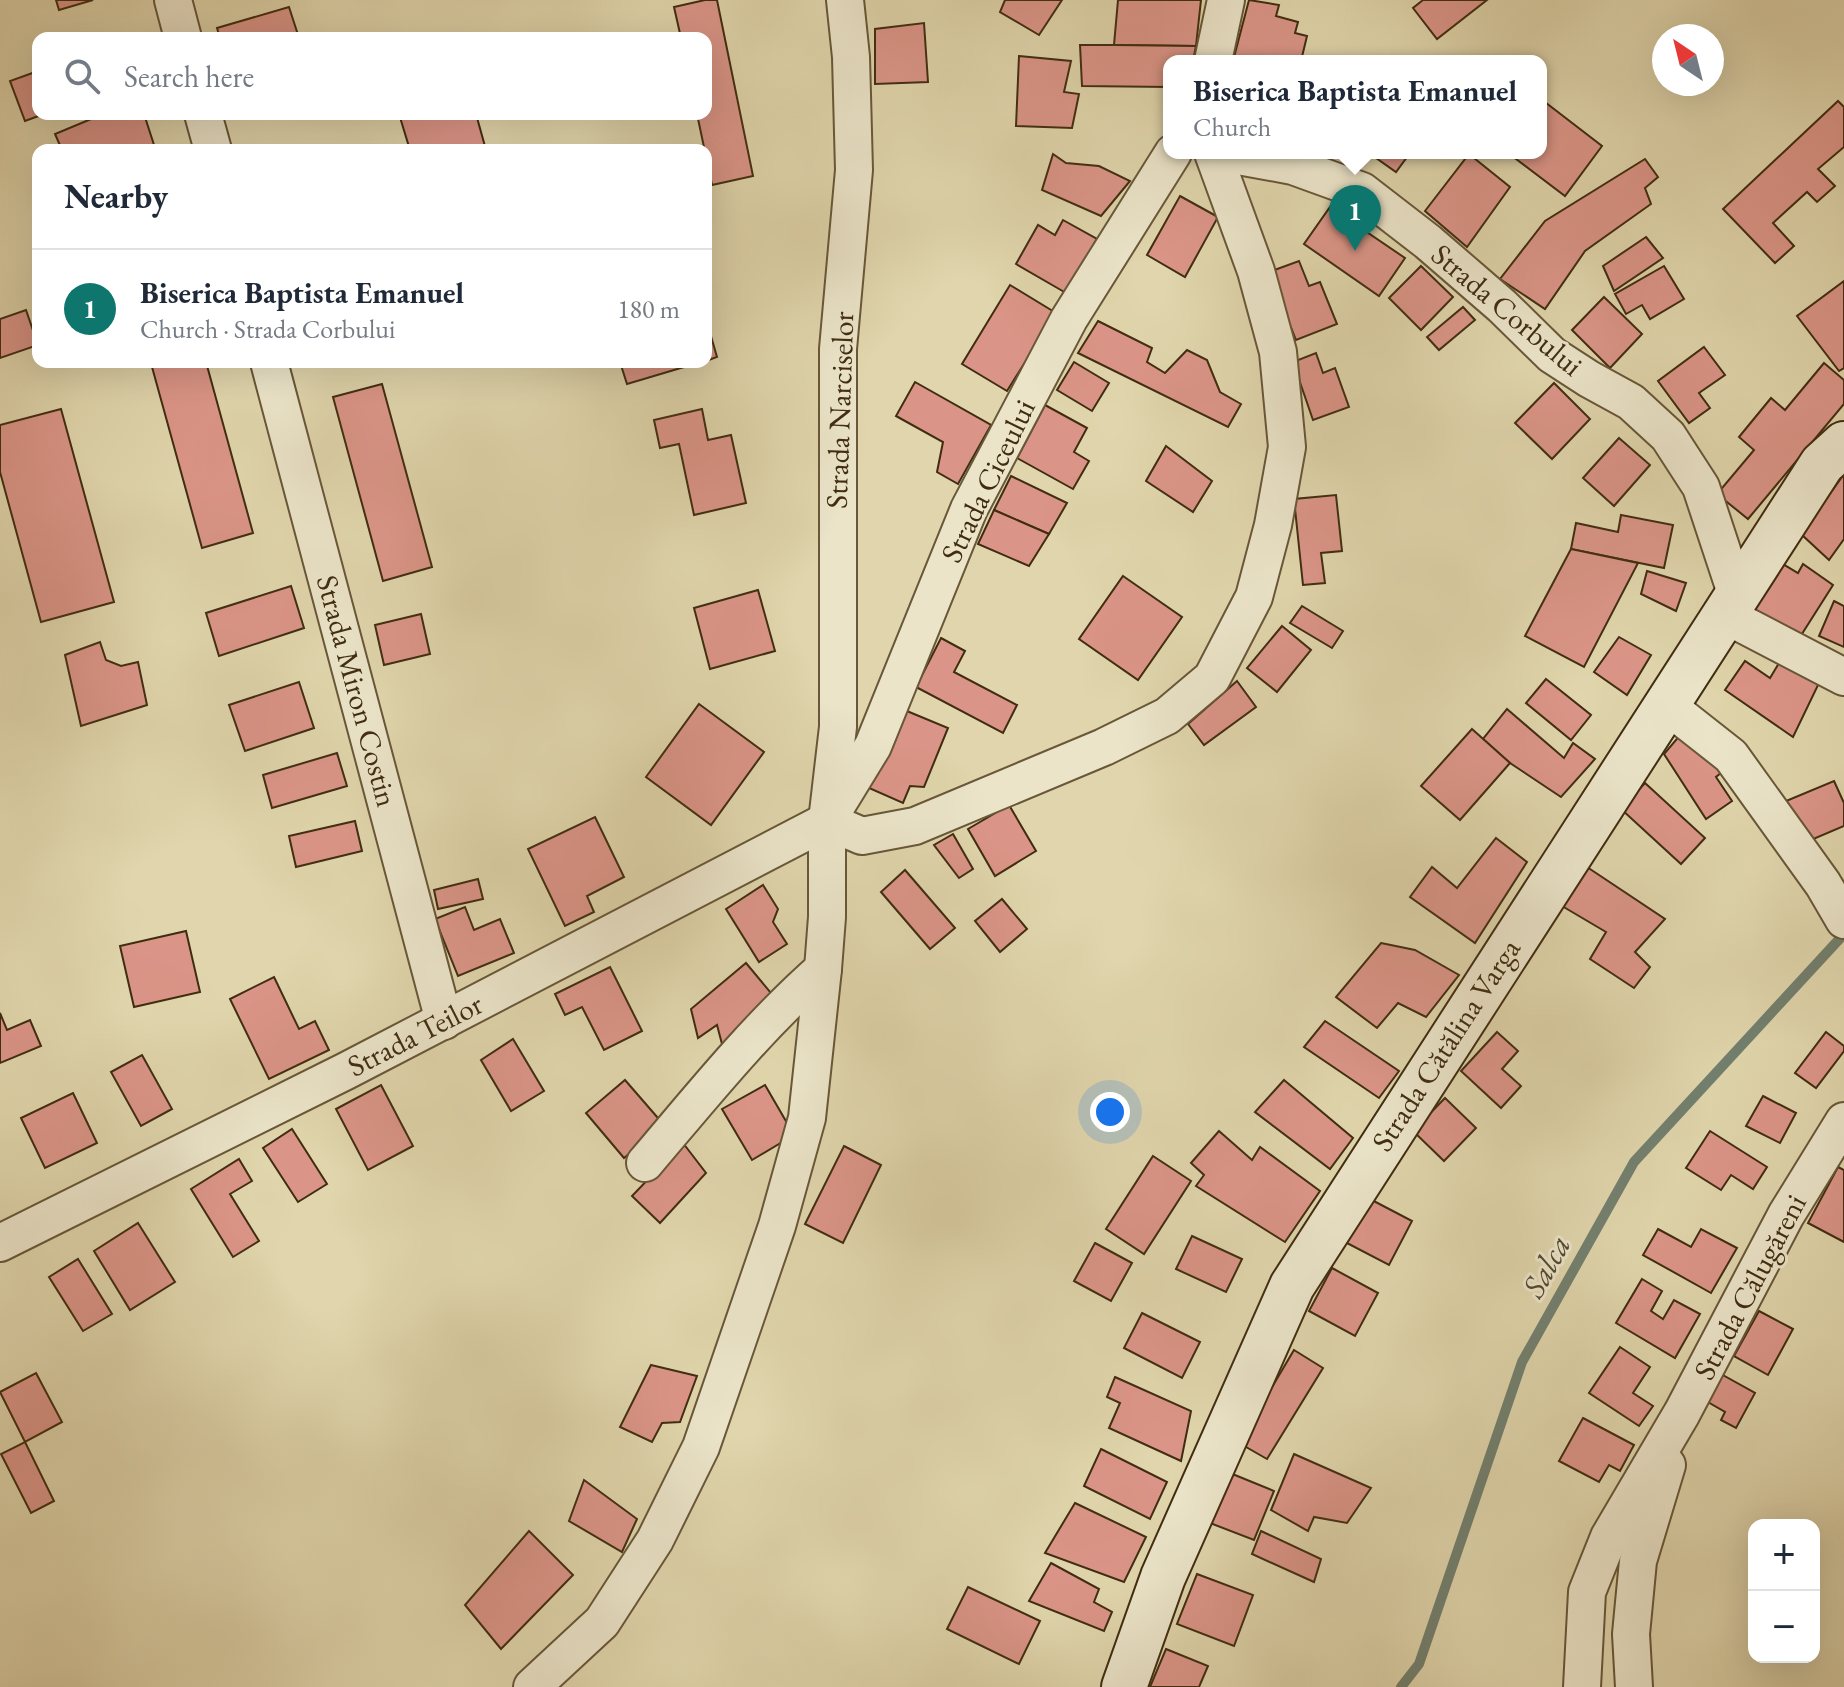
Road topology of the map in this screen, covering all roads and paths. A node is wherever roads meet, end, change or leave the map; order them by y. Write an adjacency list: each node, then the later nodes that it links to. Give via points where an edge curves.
1 (173, 0): 4 (street)
2 (845, 0): 16 (street, Strada Narciselor, via 854,170 838,349 838,727)
3 (1226, 0): 5 (street)
4 (181, 32)
5 (1214, 55)
6 (205, 120): 7 (street)
7 (211, 144)
8 (1169, 159): 16 (street, Strada Ciceului, via 1069,319 969,509 873,746)
9 (1215, 159): 16 (street, via 1256,271 1278,352 1287,447 1254,597 1212,678 1167,716 915,826 862,836)
10 (1255, 159): 13 (street, Strada Corbului, via 1293,166 1362,191 1428,242 1552,355 1631,402 1668,436 1701,487)
11 (271, 368): 19 (street, Strada Miron Costin)
12 (1844, 444): 13 (main road, Strada Cătălina Varga, via 1822,464)
13 (1731, 605): 14 (street); 15 (main road, Strada Cătălina Varga)
14 (1844, 677)
15 (1665, 704): 17 (street, via 1731,756); 25 (main road, Strada Cătălina Varga, via 1292,1286 1163,1577)
16 (827, 821): 18 (street, Strada Narciselor); 19 (street, Strada Teilor)
17 (1844, 920)
18 (823, 969): 21 (street, via 745,1045); 24 (street, Strada Narciselor, via 807,1118 777,1226 701,1447 655,1540 602,1622)
19 (444, 1021): 22 (street, Strada Teilor)
20 (1844, 1121): 23 (street, Strada Călugăreni, via 1786,1215)
21 (645, 1163)
22 (0, 1243)
23 (1682, 1413): 26 (street, Strada Călugăreni, via 1609,1537 1587,1592); 27 (street, Strada Călugăreni, via 1638,1561 1631,1634)
24 (532, 1687)
25 (1124, 1687)
26 (1582, 1687)
27 (1634, 1687)

